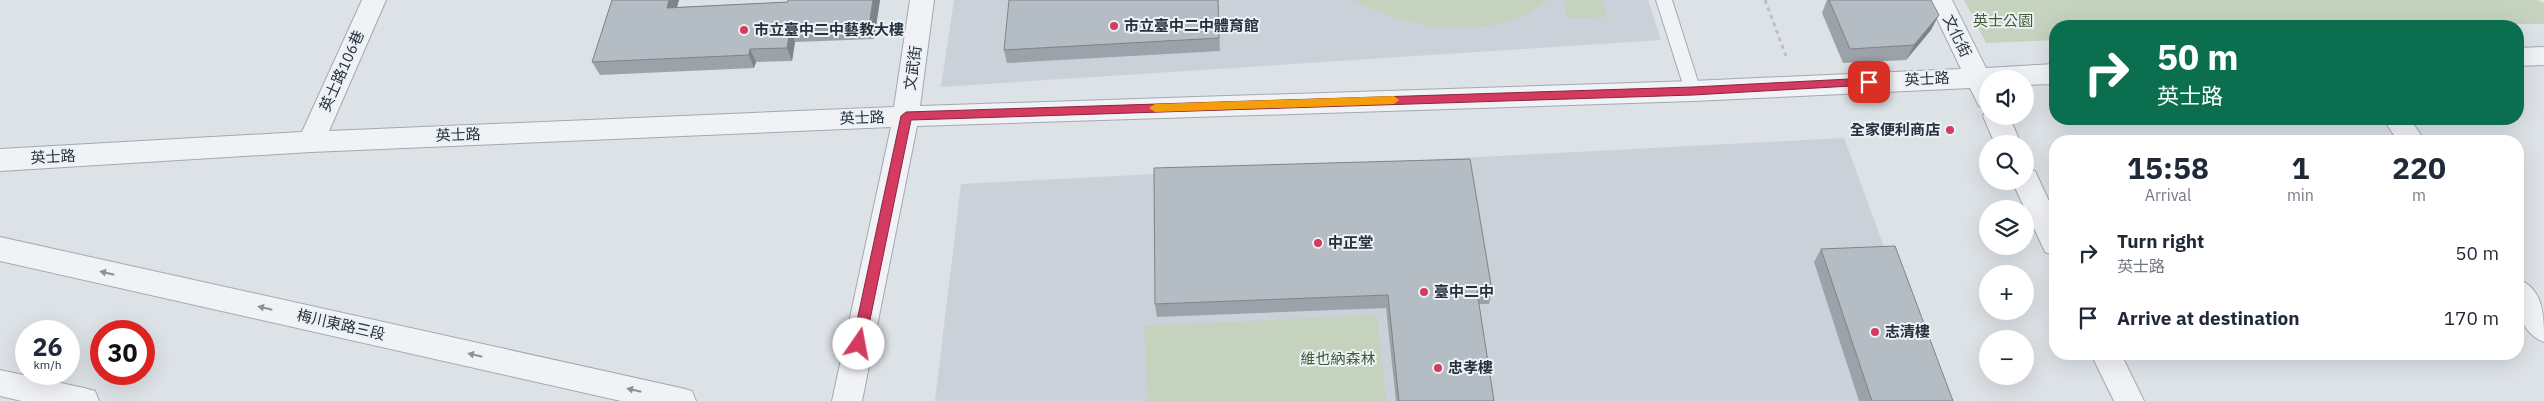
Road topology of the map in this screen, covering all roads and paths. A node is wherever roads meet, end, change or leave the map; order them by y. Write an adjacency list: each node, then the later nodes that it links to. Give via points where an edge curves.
1 (374, 0): 15 (street, 英士路106巷)
2 (922, 0): 14 (street, 文武街)
3 (1664, 0): 13 (lane)
4 (1765, 0): 11 (path)
5 (1940, 0): 10 (street, 文化街)
6 (2544, 56): 7 (street)
7 (2524, 57)
8 (2049, 75): 9 (street, 英士路)
9 (2034, 78)
10 (1979, 82)
11 (1797, 85): 12 (street, 英士路); 13 (street, 英士路)
12 (1979, 88)
13 (1693, 91): 14 (street, 英士路)
14 (906, 116): 15 (street, 英士路); 27 (street, 文武街)
15 (311, 142): 16 (street, 英士路)
16 (0, 160)
17 (2030, 190): 18 (street)
18 (2049, 231)
19 (0, 250): 26 (street, 梅川東路三段, one-way to 19)
20 (2524, 300): 21 (street)
21 (2544, 329)
22 (2109, 360): 28 (street)
23 (0, 383): 24 (street)
24 (48, 397): 25 (street)
25 (84, 401)
26 (681, 401)
27 (847, 401)
28 (2128, 401)

